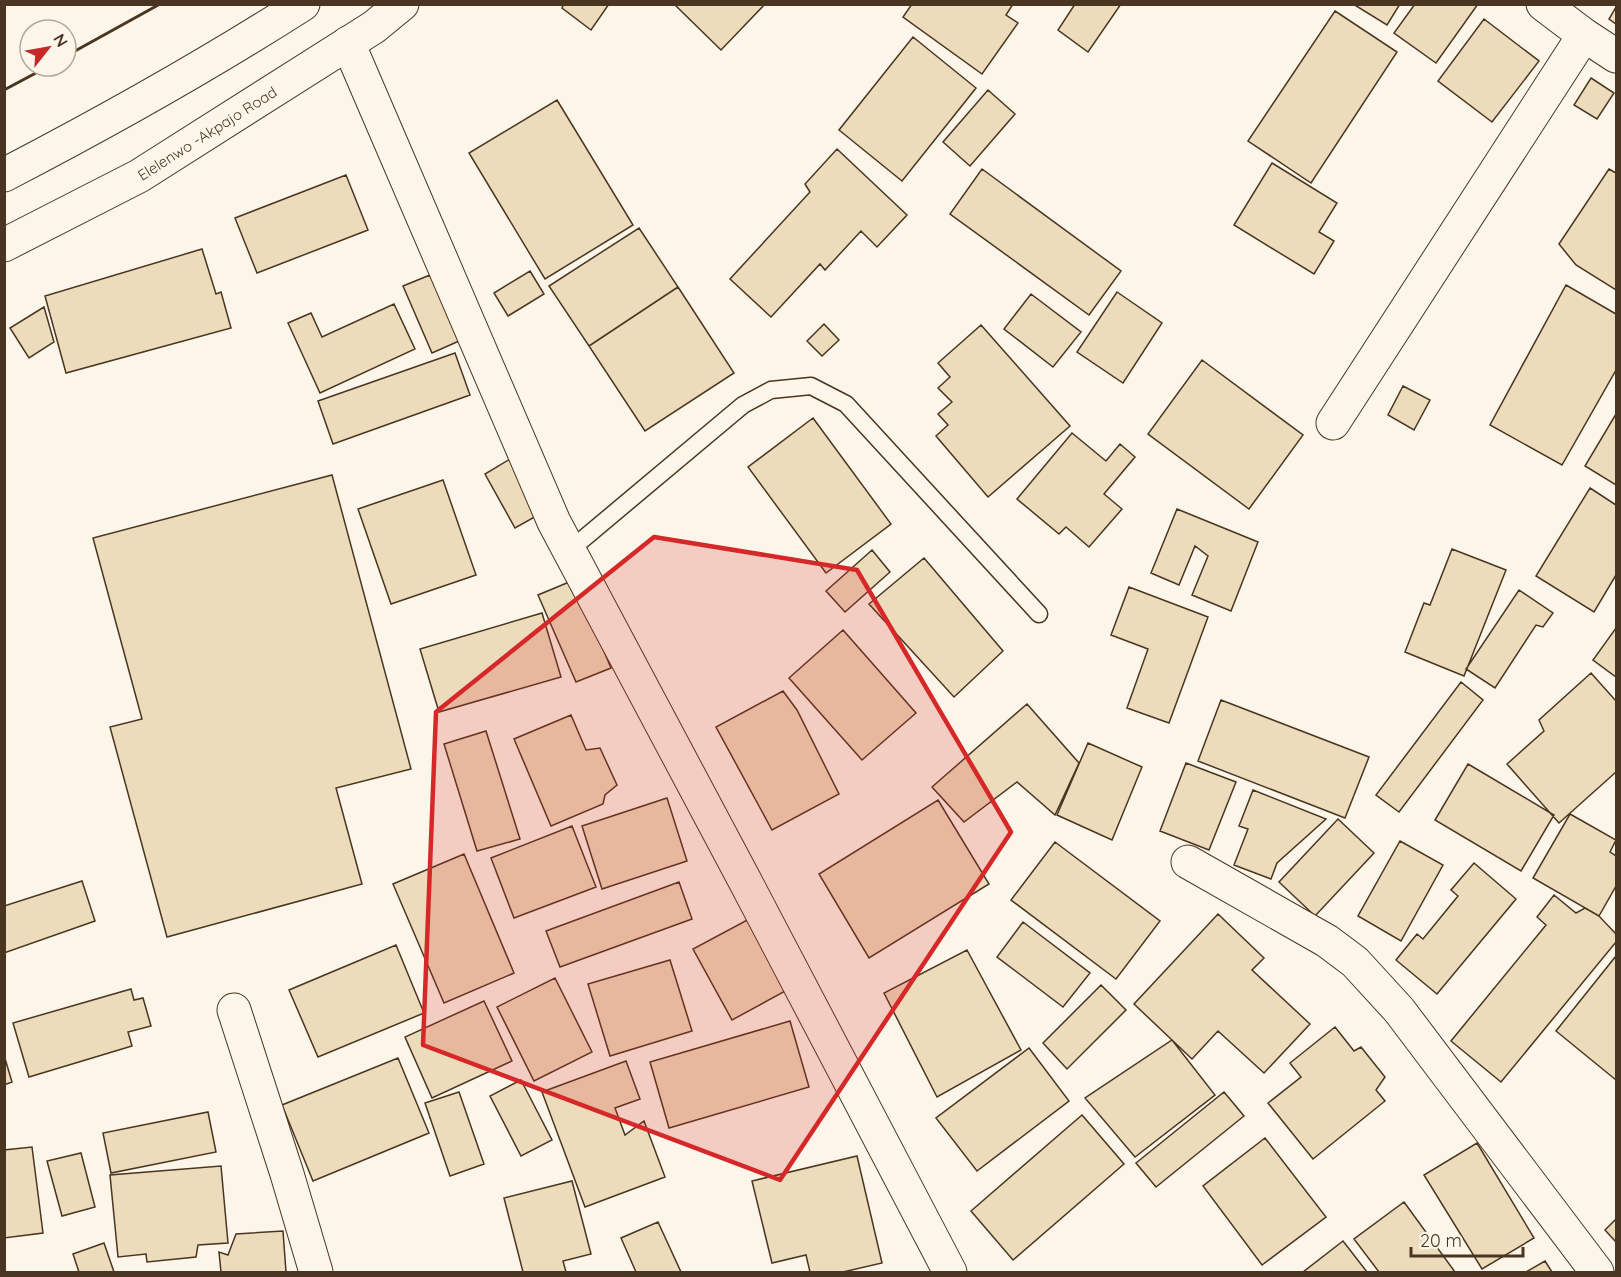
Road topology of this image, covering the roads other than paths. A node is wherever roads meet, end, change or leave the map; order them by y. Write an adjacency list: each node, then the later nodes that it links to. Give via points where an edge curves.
1 (303, 4): 7 (street, via 241,44)
2 (402, 4): 5 (street, Elelenwo -Akpajo Road)
3 (1547, 6): 4 (street)
4 (1584, 35): 6 (street); 9 (street)
5 (348, 43): 8 (street, Elelenwo -Akpajo Road, via 139,176); 10 (street, via 554,522)
6 (1617, 56)
7 (4, 175)
8 (4, 245)
9 (1333, 423)
10 (570, 550): 11 (lane, via 742,405 771,390 811,386 846,404); 15 (street)
11 (1039, 615)
12 (1188, 862): 16 (street, via 1327,941 1355,962 1399,1010)
13 (234, 1010): 14 (street)
14 (316, 1272)
15 (950, 1272)
16 (1597, 1272)

